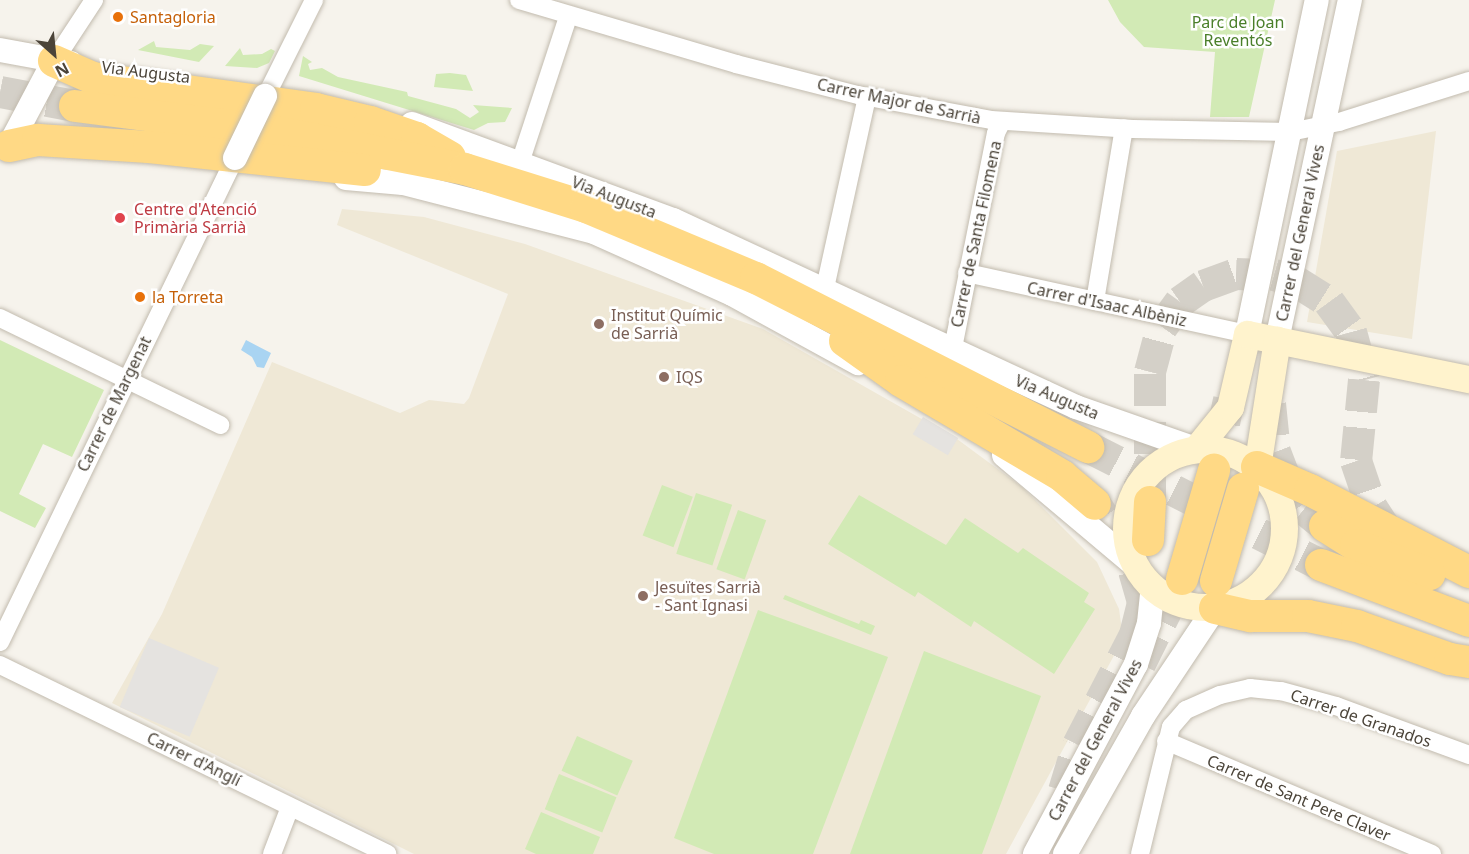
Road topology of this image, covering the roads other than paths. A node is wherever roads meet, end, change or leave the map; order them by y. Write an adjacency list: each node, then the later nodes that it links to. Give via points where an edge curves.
1 (94, 0): 8 (street)
2 (314, 0): 10 (street)
3 (519, 0): 6 (street, Carrer Major de Sarrià)
4 (1317, 0): 16 (street, Carrer del General Vives)
5 (1350, 0): 14 (street, Carrer del General Vives)
6 (568, 17): 11 (street, Carrer Major de Sarrià); 19 (street)
7 (0, 50): 8 (street, Via Augusta)
8 (54, 61): 10 (street, Via Augusta); 17 (street); 20 (highway, via 93,78 316,109 370,122 417,138)
9 (1469, 81): 14 (street, Carrer Major de Sarrià)
10 (267, 93): 18 (street, bridge); 19 (street, Via Augusta, via 422,127)
11 (867, 97): 13 (street, Carrer Major de Sarrià); 22 (street)
12 (75, 106): 20 (highway, via 271,131)
13 (1002, 121): 15 (street, Carrer Major de Sarrià); 21 (street, Carrer de Santa Filomena)
14 (1322, 126): 16 (street, Carrer Major de Sarrià); 27 (street, Carrer del General Vives)
15 (1124, 128): 16 (street, Carrer Major de Sarrià); 24 (street)
16 (1290, 132): 26 (street, Carrer del General Vives)
17 (3, 150): 18 (street); 20 (highway, via 38,140 247,156 382,172 438,174)
18 (233, 162): 30 (street, Carrer de Margenat); 39 (street, via 403,183 594,232 777,316 950,418)
19 (520, 163): 22 (street, Via Augusta, via 673,220)
20 (465, 170): 23 (highway, via 603,213)
21 (967, 273): 24 (street, Carrer d'Isaac Albèniz); 28 (street, Carrer de Santa Filomena)
22 (825, 288): 28 (street, Via Augusta)
23 (796, 299): 32 (highway); 36 (highway, via 842,339 902,381 1062,477)
24 (1095, 301): 26 (street, Carrer d'Isaac Albèniz)
25 (0, 318): 30 (street)
26 (1247, 334): 27 (main road); 33 (main road, Carrer del General Vives, via 1230,406)
27 (1277, 340): 29 (main road); 34 (main road, Carrer del General Vives)
28 (953, 348): 33 (street, Via Augusta, via 1076,407)
29 (1469, 379)
30 (125, 381): 31 (street); 48 (street, Carrer de Margenat)
31 (220, 425)
32 (1088, 447)
33 (1205, 459): 34 (main road, via 1228,452); 39 (main road, via 1161,461 1143,477 1131,497 1125,534); 43 (highway)
34 (1250, 478): 41 (highway); 45 (highway); 45 (main road, via 1280,502 1284,531 1281,548 1275,564 1258,585 1238,600)
35 (1150, 502): 39 (highway)
36 (1095, 504)
37 (1325, 526): 42 (highway, via 1356,545)
38 (1401, 550): 42 (highway)
39 (1142, 553): 43 (main road)
40 (1321, 565): 47 (highway)
41 (1469, 572)
42 (1429, 574): 44 (highway)
43 (1167, 583): 45 (main road, via 1185,605); 57 (street, Carrer del General Vives, via 1136,664)
44 (1469, 589)
45 (1216, 595): 50 (highway, via 1251,616 1308,616 1357,626); 58 (street, Carrer del General Vives)
46 (1306, 602): 49 (highway, via 1357,609)
47 (1469, 621)
48 (0, 642)
49 (1469, 652)
50 (1469, 662)
51 (0, 665): 54 (street, Carrer d'Anglí)
52 (1166, 741): 53 (street, Carrer de Granados, via 1186,710 1220,694 1250,688 1281,691 1336,706); 59 (street, Carrer de Granados); 60 (street, Carrer de Sant Pere Claver)
53 (1469, 755)
54 (290, 807): 55 (street); 56 (street, Carrer d'Anglí)
55 (272, 854)
56 (387, 854)
57 (1035, 854)
58 (1065, 854)
59 (1140, 854)
60 (1432, 854)

